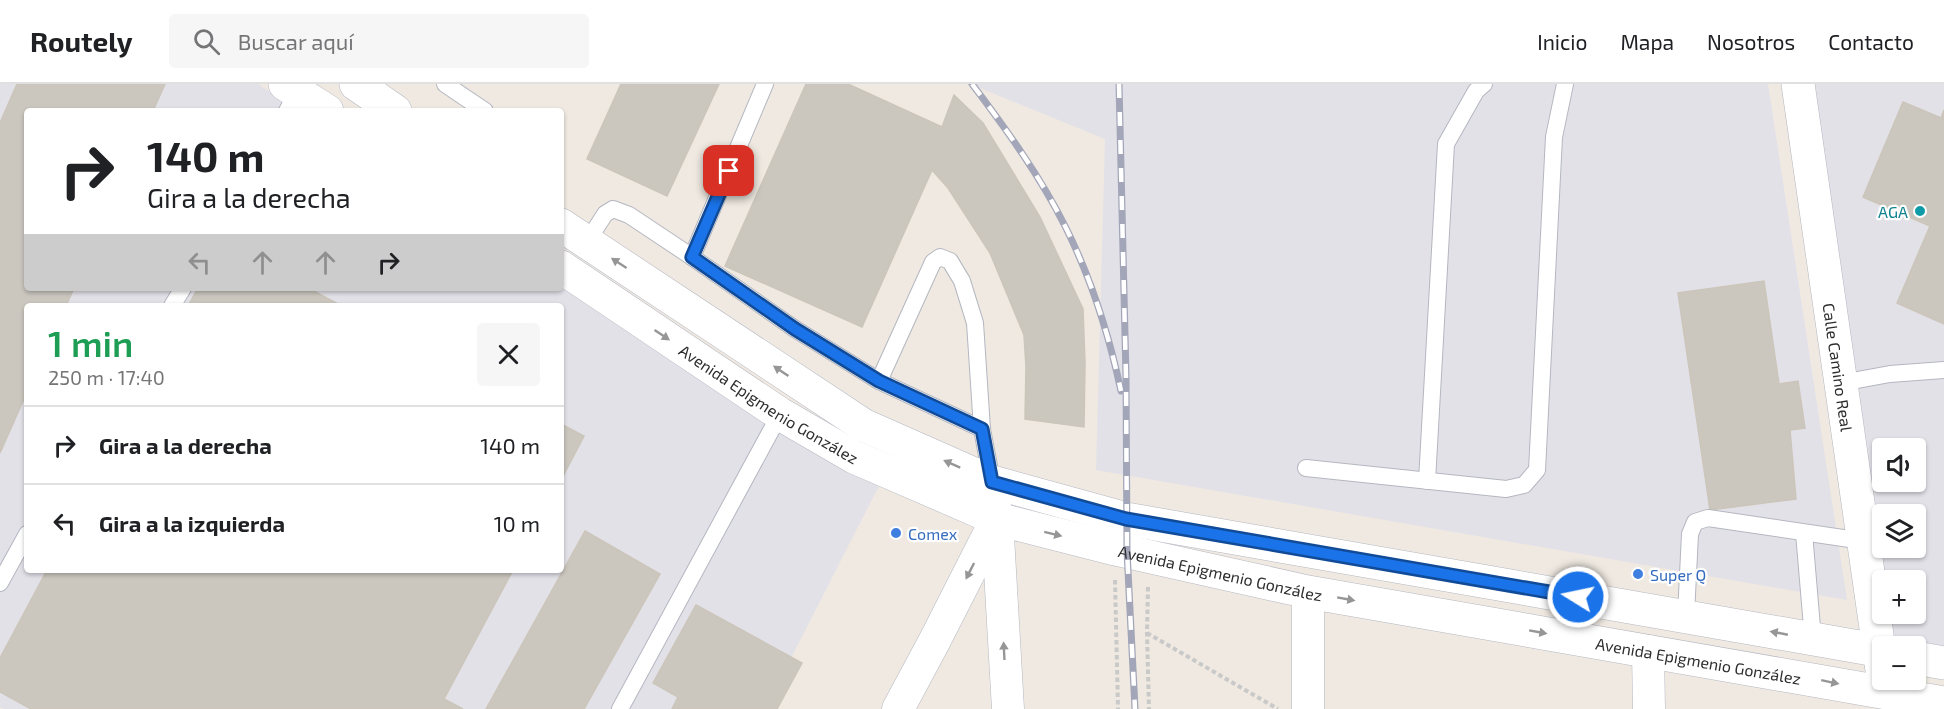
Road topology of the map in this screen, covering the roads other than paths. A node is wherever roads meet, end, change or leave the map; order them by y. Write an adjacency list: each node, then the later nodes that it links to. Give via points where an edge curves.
1 (446, 84): 10 (lane)
2 (765, 84): 12 (lane)
3 (1484, 84): 20 (lane, via 1476,91 1446,144)
4 (1564, 84): 20 (lane, via 1554,136 1537,470 1524,485 1506,489)
5 (1798, 84): 16 (main road, Calle Camino Real)
6 (364, 86): 9 (main road)
7 (290, 96): 8 (main road)
8 (320, 108)
9 (391, 108)
10 (481, 108)
11 (574, 233): 12 (lane, via 613,209 629,215); 21 (main road, Avenida Epigmenio González, one-way to 11, via 863,425)
12 (692, 257): 15 (lane, via 795,329)
13 (564, 269): 17 (main road, Avenida Epigmenio González, one-way to 17)
14 (1944, 370): 16 (lane)
15 (879, 381): 18 (lane); 18 (lane, via 933,262 940,257 950,261 962,281 975,323)
16 (1841, 383): 25 (main road, Calle Camino Real)
17 (780, 414): 22 (main road, Avenida Epigmenio González, via 854,457); 38 (lane)
18 (982, 429): 21 (lane)
19 (1306, 468): 20 (lane)
20 (1427, 481)
21 (992, 482): 22 (street); 28 (main road, Avenida Epigmenio González, via 1126,519)
22 (997, 519): 27 (main road, Avenida Epigmenio González, one-way to 27); 39 (street, one-way to 39); 40 (street, one-way to 22)
23 (1804, 533): 25 (lane); 28 (lane, via 1708,518 1695,522 1690,534); 30 (lane)
24 (24, 539): 26 (lane)
25 (1863, 541): 29 (main road, Calle Camino Real)
26 (0, 583)
27 (1308, 592): 31 (main road, Avenida Epigmenio González, one-way to 31); 41 (street)
28 (1686, 615): 30 (main road, Avenida Epigmenio González, one-way to 28)
29 (1877, 636)
30 (1813, 639): 34 (main road, Avenida Epigmenio González)
31 (1648, 651): 35 (main road, Avenida Epigmenio González, one-way to 35); 42 (street)
32 (1926, 660): 33 (main road)
33 (1944, 663)
34 (1872, 670)
35 (1872, 675)
36 (1915, 690): 37 (main road, Avenida Epigmenio González)
37 (1944, 703)
38 (620, 709)
39 (897, 709)
40 (1008, 709)
41 (1308, 709)
42 (1649, 709)

